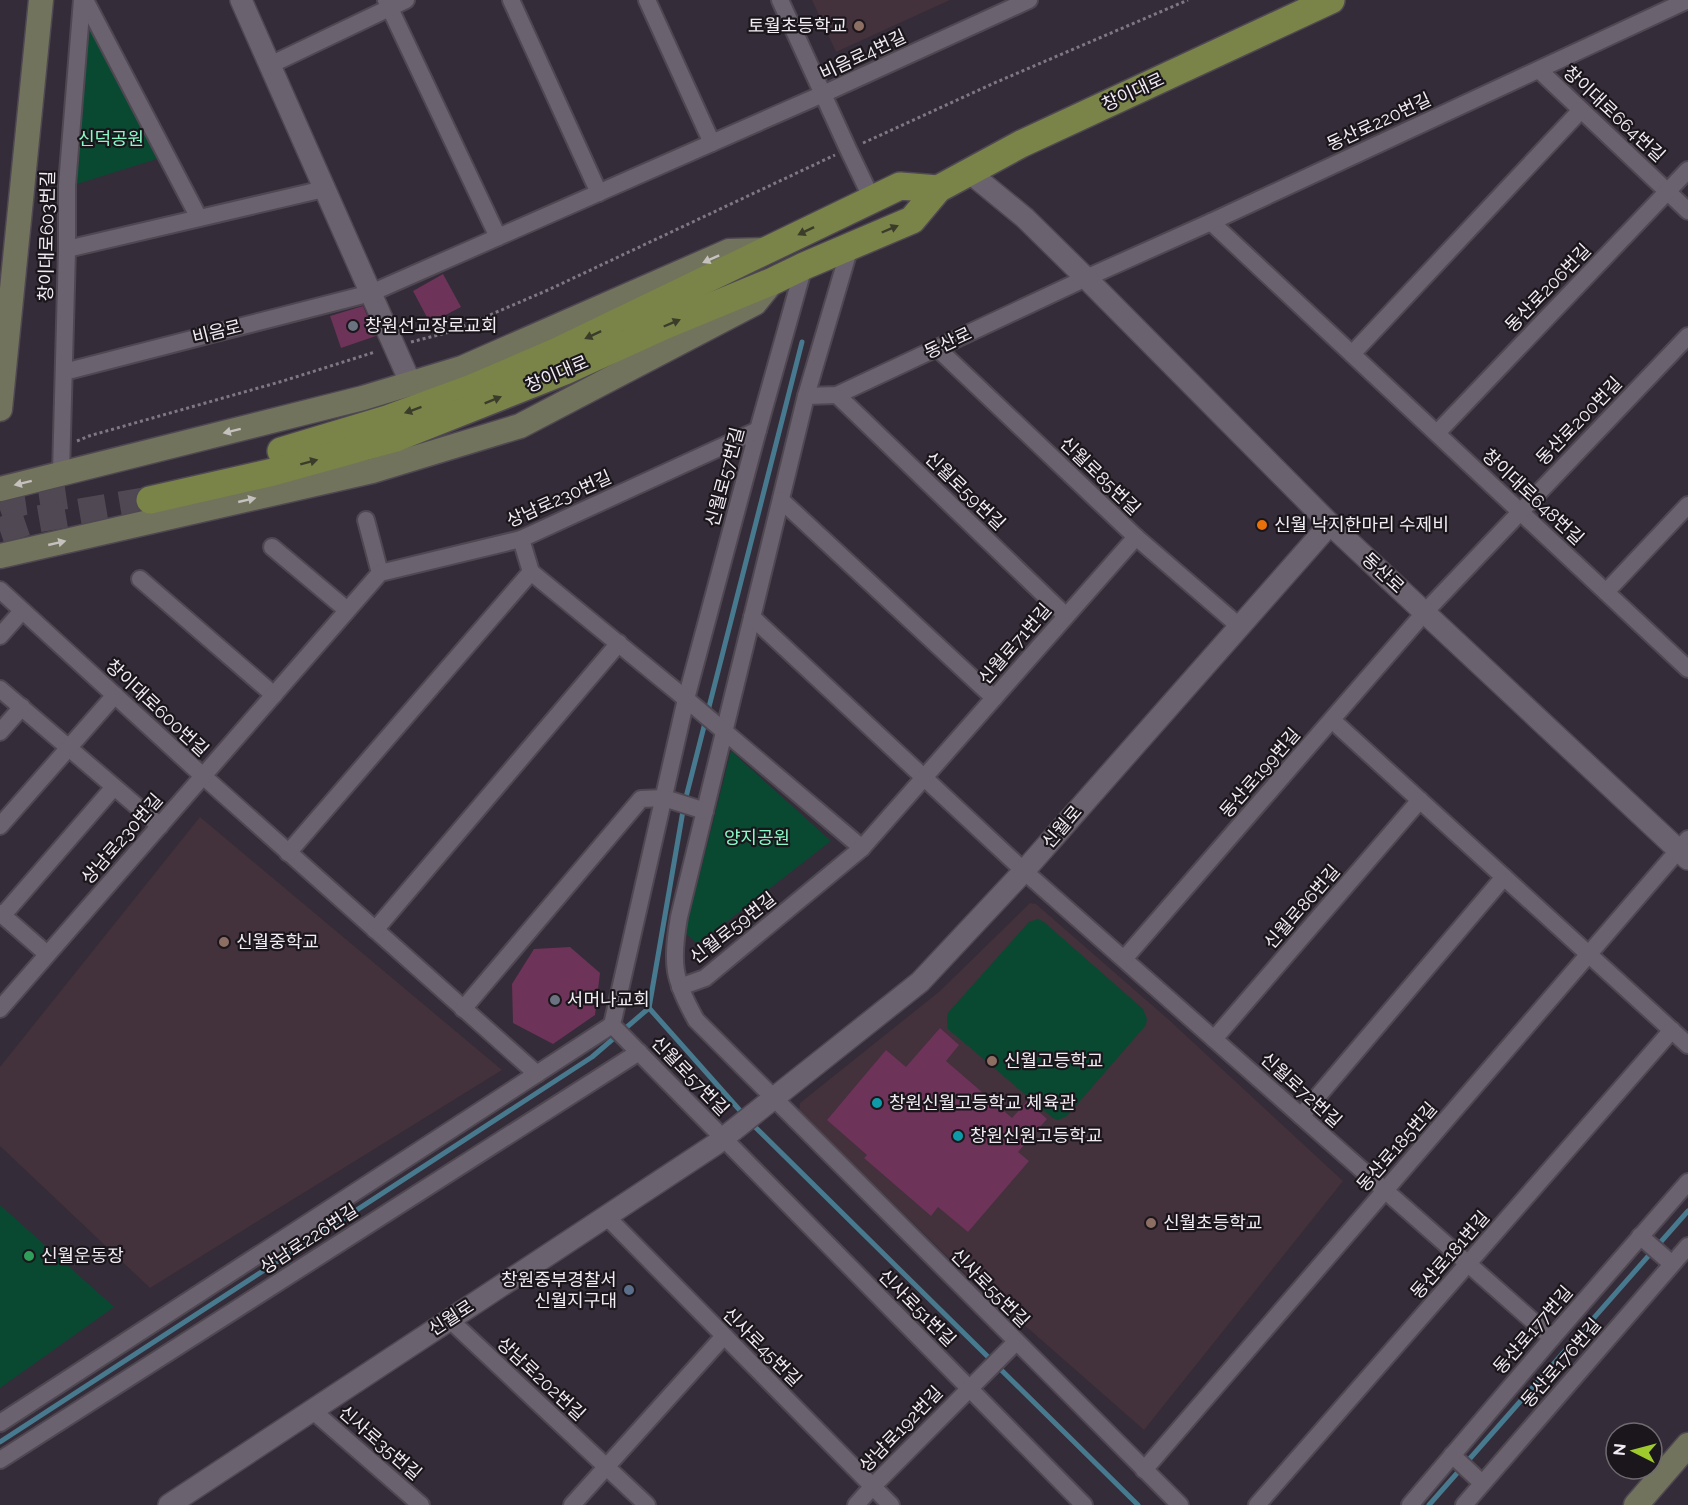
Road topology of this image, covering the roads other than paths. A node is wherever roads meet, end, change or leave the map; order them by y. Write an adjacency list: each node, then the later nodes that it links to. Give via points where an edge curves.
1 (41, 0): 42 (main road)
2 (84, 0): 25 (street, 창이대로603번길); 29 (street, 창이대로603번길, via 66,185)
3 (241, 0): 12 (street)
4 (406, 0): 11 (street)
5 (511, 0): 22 (street)
6 (647, 0): 16 (street)
7 (780, 0): 14 (street)
8 (1029, 0): 14 (street, 비음로4번길)
9 (1331, 0): 18 (main road, 창이대로)
10 (1688, 0): 13 (street, 동산로220번길)
11 (388, 4): 12 (street); 27 (street)
12 (270, 65): 19 (street)
13 (1539, 70): 15 (street, 창이대로664번길); 26 (street, 동산로220번길)
14 (823, 94): 16 (street, 비음로4번길); 23 (street)
15 (1581, 110): 21 (street, 창이대로664번길); 37 (street)
16 (712, 143): 22 (street, 비음로4번길)
17 (1688, 170): 21 (street, 동산로206번길)
18 (969, 172): 20 (main road, 창이대로); 32 (street, 동산로, via 1025,218)
19 (324, 189): 25 (street); 34 (street)
20 (938, 189): 23 (main road, 창이대로, via 900,186); 28 (main road, 창이대로, one-way to 20, via 912,220)
21 (1667, 192): 24 (street, 창이대로664번길); 44 (street, 동산로206번길)
22 (599, 193): 27 (street, 비음로4번길)
23 (872, 199): 30 (main road, 창이대로, one-way to 30)
24 (1688, 212)
25 (199, 218): 29 (street)
26 (1211, 222): 32 (street, 동산로220번길); 37 (street, 창이대로648번길)
27 (498, 237): 34 (street, 비음로4번길)
28 (850, 246): 31 (main road, 창이대로); 41 (street, 신월로59번길)
29 (67, 249): 38 (street, 창이대로603번길)
30 (768, 250): 33 (main road, 창이대로, one-way to 33, via 472,388 387,419 150,492 273,472 396,438 565,371); 39 (main road, one-way to 39, via 729,251 462,368)
31 (804, 266): 33 (main road, 창이대로); 43 (street, 신월로57번길)
32 (1086, 278): 36 (street, 동산로); 51 (street, 동산로)
33 (773, 281): 55 (main road, one-way to 33, via 372,471 520,426 755,303)
34 (371, 293): 38 (street, 비음로); 39 (street)
35 (1688, 336): 49 (street, 동산로200번길)
36 (938, 348): 40 (street, 동산로); 52 (street, 신월로85번길)
37 (1352, 354): 44 (street, 창이대로648번길)
38 (64, 372): 45 (street, 창이대로603번길)
39 (411, 384): 45 (main road, one-way to 45)
40 (837, 395): 41 (street, 동산로); 64 (street, 신월로59번길)
41 (806, 396): 47 (street, 신월로59번길)
42 (0, 409)
43 (758, 430): 53 (street, 상남로230번길); 74 (street, 신월로57번길)
44 (1437, 433): 49 (street, 창이대로648번길)
45 (61, 473): 46 (main road, one-way to 46)
46 (0, 489)
47 (780, 500): 65 (street, 신월로59번길); 73 (street)
48 (1688, 505): 60 (street)
49 (1520, 512): 60 (street, 창이대로648번길); 63 (street, 동산로200번길)
50 (366, 520): 57 (street)
51 (1330, 524): 63 (street, 동산로); 66 (street, 신월로)
52 (1136, 537): 64 (street, 신월로71번길); 66 (street, 신월로85번길)
53 (520, 539): 56 (street); 57 (street, 상남로230번길)
54 (272, 547): 61 (street)
55 (0, 556)
56 (531, 572): 68 (street); 90 (street)
57 (380, 573): 61 (street, 상남로230번길)
58 (140, 579): 71 (street)
59 (0, 590): 62 (street, 창이대로600번길)
60 (1606, 592): 69 (street, 창이대로648번길)
61 (347, 610): 71 (street, 상남로230번길)
62 (22, 611): 67 (street); 72 (street, 창이대로600번길)
63 (1425, 612): 76 (street, 동산로199번길); 89 (street, 동산로)
64 (1066, 616): 73 (street, 신월로71번길)
65 (752, 617): 77 (street, 신월로59번길); 81 (street)
66 (1239, 626): 91 (street, 신월로)
67 (0, 636)
68 (619, 643): 74 (street); 94 (street)
69 (1688, 668)
70 (0, 689): 75 (street)
71 (274, 695): 80 (street, 상남로230번길)
72 (115, 696): 79 (street); 80 (street, 창이대로600번길)
73 (994, 698): 81 (street, 신월로71번길)
74 (692, 703): 77 (street); 83 (street, 신월로57번길)
75 (22, 707): 78 (street); 79 (street)
76 (1332, 720): 84 (street); 97 (street, 동산로199번길)
77 (720, 727): 85 (street, 신월로59번길); 88 (street)
78 (0, 732)
79 (69, 748): 82 (street); 86 (street)
80 (203, 776): 87 (street, 상남로230번길); 90 (street, 창이대로600번길)
81 (924, 778): 88 (street, 신월로59번길); 91 (street)
82 (114, 787): 87 (street); 93 (street)
83 (668, 800): 85 (street); 100 (street, via 641,799); 101 (street, 신월로57번길)
84 (1420, 800): 92 (street); 103 (street, 신월로86번길)
85 (701, 810): 98 (street, 신월로59번길, via 674,945)
86 (0, 826)
87 (159, 826): 95 (street, 상남로230번길)
88 (862, 848): 98 (street, 신월로59번길, via 705,978)
89 (1685, 849): 96 (street, 동산로185번길)
90 (288, 852): 94 (street, 창이대로600번길)
91 (1024, 871): 97 (street, 신월로72번길); 107 (street, 신월로, via 920,982)
92 (1504, 877): 96 (street); 108 (street)
93 (1, 914): 95 (street)
94 (375, 930): 100 (street, 창이대로600번길)
95 (47, 954): 99 (street, 상남로230번길)
96 (1589, 954): 102 (street); 111 (street, 동산로185번길)
97 (1124, 959): 103 (street, 신월로72번길)
98 (680, 987): 107 (street, 신월로59번길, via 696,1020)
99 (1, 1006)
100 (463, 1009): 106 (street, 창이대로600번길)
101 (612, 1026): 105 (street, 신월로57번길); 106 (street)
102 (1672, 1030): 104 (street); 116 (street, 동산로181번길)
103 (1214, 1039): 108 (street, 신월로72번길)
104 (1688, 1044)
105 (633, 1047): 109 (street, 신월로57번길); 126 (street, 상남로226번길)
106 (537, 1074): 123 (street)
107 (771, 1100): 109 (street, 신월로); 120 (street, 신사로55번길)
108 (1301, 1116): 111 (street, 신월로72번길)
109 (728, 1135): 112 (street, 신월로); 121 (street, 신사로51번길)
110 (1688, 1182): 113 (street, 동산로177번길)
111 (1385, 1190): 116 (street, 신월로72번길); 128 (street, 동산로185번길)
112 (606, 1216): 117 (street, 신월로); 118 (street, 신사로45번길)
113 (1644, 1239): 115 (street); 119 (street, 동산로177번길)
114 (1688, 1246): 115 (street, 동산로176번길)
115 (1670, 1262): 129 (street, 동산로176번길)
116 (1468, 1264): 119 (street, 신월로72번길); 139 (street, 동산로181번길)
117 (449, 1319): 122 (street, 신월로); 127 (street, 상남로202번길)
118 (723, 1336): 127 (street); 130 (street, 신사로45번길)
119 (1552, 1338): 125 (street, 동산로177번길)
120 (1014, 1344): 121 (street, 상남로192번길); 128 (street, 신사로55번길)
121 (972, 1385): 130 (street, 상남로192번길); 137 (street, 신사로51번길)
122 (312, 1410): 131 (street, 신월로); 132 (street, 신사로35번길)
123 (0, 1423)
124 (1688, 1445): 142 (main road)
125 (1454, 1457): 129 (street); 140 (street, 동산로177번길)
126 (0, 1460)
127 (606, 1466): 133 (street); 134 (street)
128 (1144, 1470): 138 (street, 신사로55번길)
129 (1480, 1481): 141 (street, 동산로176번길)
130 (873, 1486): 135 (street, 상남로192번길); 136 (street, 신사로45번길)
131 (169, 1505)
132 (422, 1505)
133 (572, 1505)
134 (647, 1505)
135 (856, 1505)
136 (891, 1505)
137 (1084, 1505)
138 (1180, 1505)
139 (1257, 1505)
140 (1410, 1505)
141 (1464, 1505)
142 (1636, 1505)

